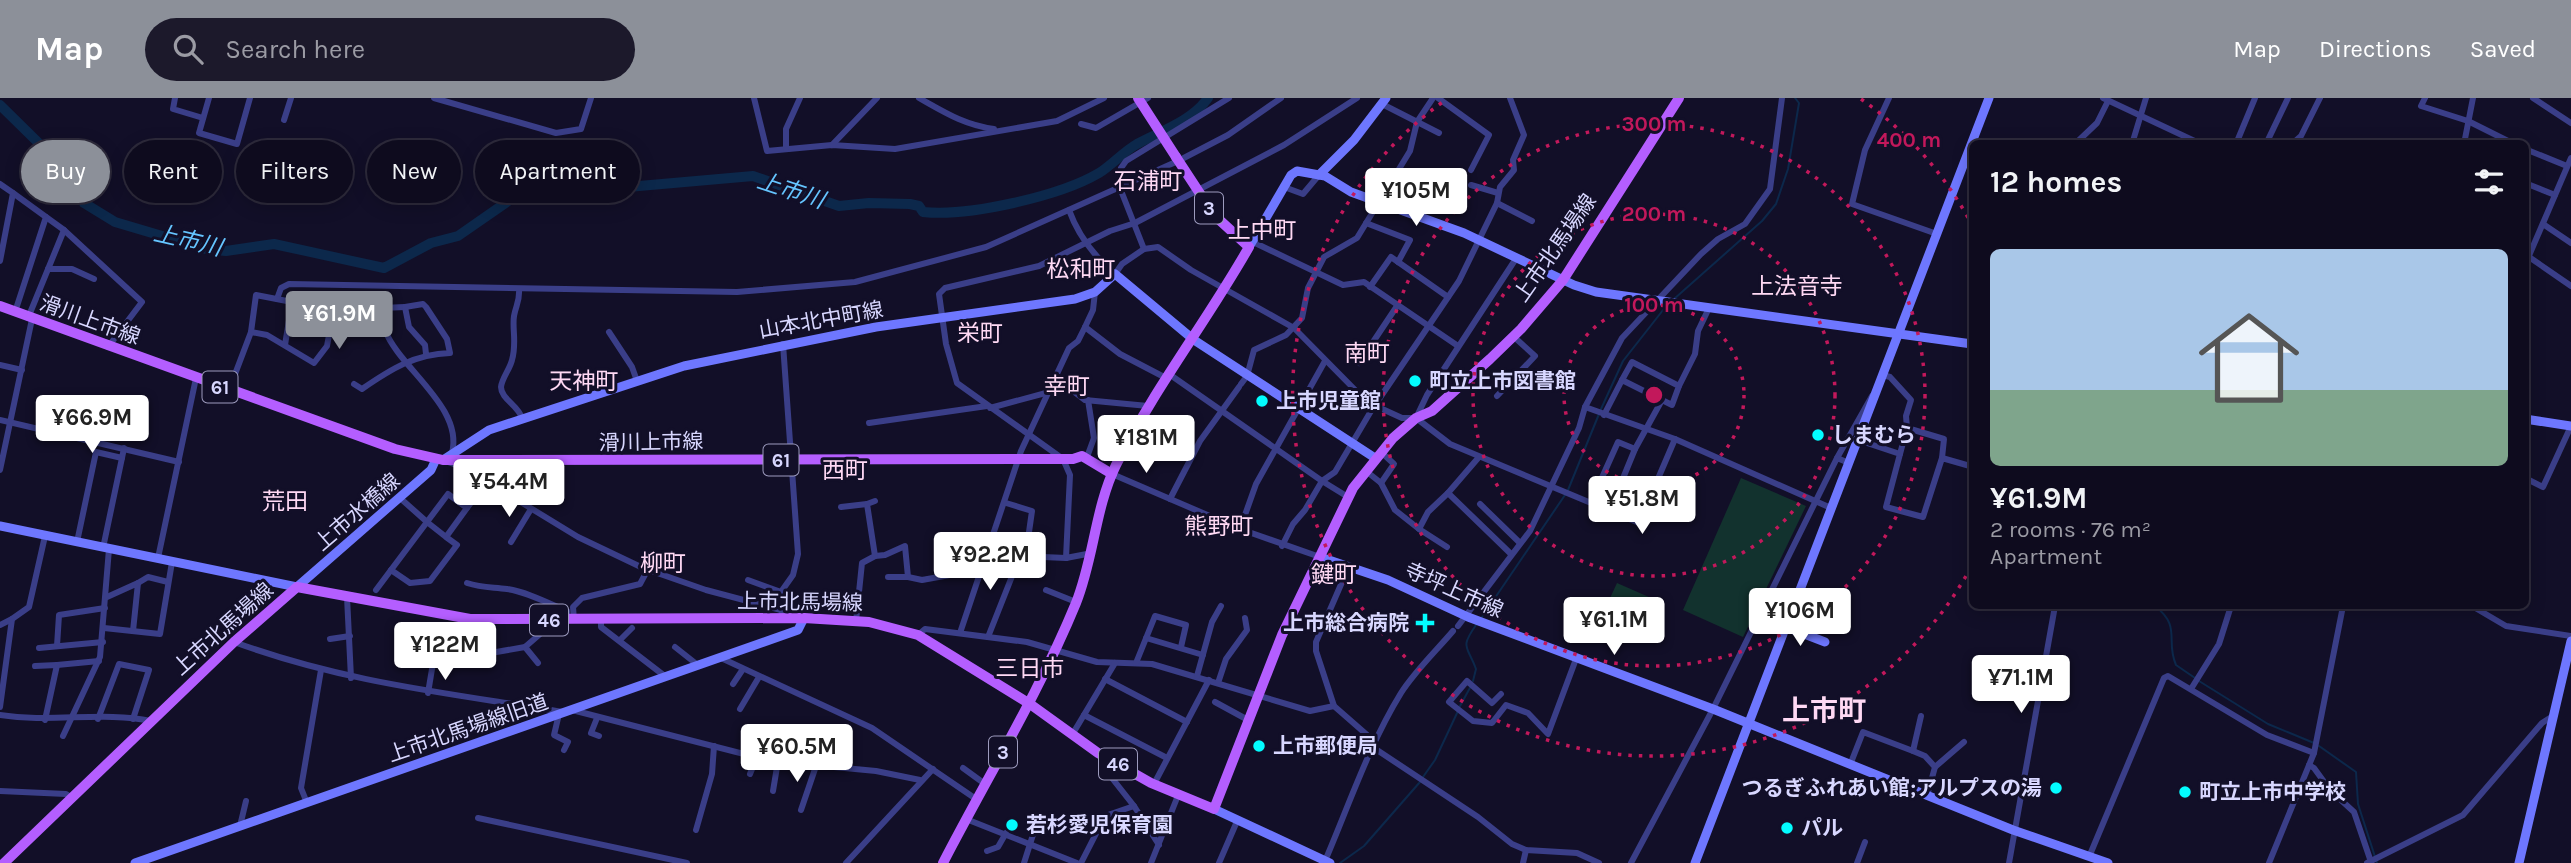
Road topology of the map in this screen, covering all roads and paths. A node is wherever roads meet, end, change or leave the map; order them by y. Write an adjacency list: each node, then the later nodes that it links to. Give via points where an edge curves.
1 (175, 98): 32 (street, via 173,109)
2 (209, 98): 32 (street)
3 (250, 98): 32 (street, via 237,144 199,133)
4 (290, 98): 34 (street)
5 (434, 98): 6 (street, via 556,132 581,129)
6 (590, 98)
7 (754, 98): 51 (street, via 767,151)
8 (800, 98): 51 (street, via 786,130)
9 (877, 98): 50 (street)
10 (919, 98): 39 (street, via 973,126)
11 (1104, 98): 39 (street, via 1056,121)
12 (1138, 98): 55 (main road, 3, bridge)
13 (1148, 98): 38 (street, via 1096,128)
14 (1229, 98): 57 (street)
15 (1281, 98): 55 (street, via 1228,135)
16 (1357, 98): 66 (street)
17 (1436, 98): 36 (street); 58 (street, via 1489,135)
18 (1510, 98): 67 (street, via 1524,135 1513,160 1514,170)
19 (1782, 98): 101 (street, via 1765,198 1745,224 1718,239)
20 (1889, 98): 78 (street, via 1865,150 1852,204)
21 (1989, 98): 41 (street)
22 (2146, 98): 33 (street)
23 (2255, 98): 45 (street)
24 (2288, 98): 46 (street)
25 (2320, 98): 47 (street)
26 (2425, 98): 35 (street, via 2421,106)
27 (2473, 98): 35 (street)
28 (2533, 98): 37 (street)
29 (2106, 99): 33 (street); 42 (street, via 2097,123)
30 (1673, 100): 92 (main road, 上市北馬場線)
31 (1384, 101): 36 (street); 59 (street)
32 (203, 118)
33 (2140, 118): 43 (street); 44 (street)
34 (284, 120)
35 (2468, 121): 48 (street); 49 (street)
36 (1417, 122): 40 (street); 69 (street, via 1410,150)
37 (2571, 123)
38 (1081, 124)
39 (1002, 130): 50 (street, via 895,149)
40 (1439, 133)
41 (1973, 140)
42 (2079, 140)
43 (2134, 140)
44 (2192, 140)
45 (2238, 140)
46 (2268, 140)
47 (2296, 140)
48 (2465, 140)
49 (2506, 140)
50 (832, 145): 51 (street)
51 (786, 149)
52 (1969, 150): 78 (street)
53 (2529, 151): 56 (street)
54 (2571, 158): 56 (street)
55 (1177, 159): 64 (street); 66 (main road, 3)
56 (2567, 166): 68 (street)
57 (1121, 168)
58 (1471, 170)
59 (1319, 175): 63 (street, via 1297,171); 63 (street, via 1303,194); 69 (street)
60 (0, 184): 65 (street)
61 (1471, 185): 67 (street)
62 (2529, 185): 68 (street)
63 (1284, 187): 82 (street)
64 (1121, 188): 71 (street); 74 (street)
65 (13, 193): 72 (street); 86 (street)
66 (1197, 193): 74 (street); 82 (main road, 3, via 1214,215)
67 (1497, 193): 70 (street)
68 (2555, 195): 76 (street)
69 (1379, 202): 75 (street); 79 (street)
70 (1497, 204): 73 (street); 79 (street)
71 (1069, 210): 81 (street); 96 (street, via 986,247 855,282 737,292)
72 (46, 217): 77 (street); 108 (street)
73 (1532, 221)
74 (1135, 223): 81 (street); 83 (street)
75 (1366, 223): 87 (street, via 1410,240); 89 (street, via 1353,242 1328,252)
76 (2543, 224): 80 (street); 85 (street)
77 (64, 230): 88 (street); 123 (street, via 142,302)
78 (1937, 234): 116 (street)
79 (1479, 240): 84 (street); 98 (street)
80 (2571, 243)
81 (1087, 244): 90 (street); 110 (street, via 1039,266 945,288 939,294)
82 (1251, 245): 89 (street); 95 (main road, 3)
83 (1144, 250): 90 (street); 95 (street, via 1158,247)
84 (1517, 257): 92 (street); 122 (street)
85 (2529, 257): 93 (street)
86 (0, 261)
87 (1398, 262): 94 (street, via 1391,257); 98 (street)
88 (48, 270): 91 (street, via 72,269); 109 (street)
89 (1315, 272): 94 (street, via 1343,285 1364,282); 113 (street, via 1305,312)
90 (1115, 274): 97 (street, 山本北中町線); 118 (street)
91 (94, 279)
92 (1563, 280): 101 (street, via 1596,292); 117 (main road, 上市北馬場線)
93 (2571, 286)
94 (1370, 287): 103 (street)
95 (1227, 288): 113 (street); 118 (main road, 3)
96 (519, 289): 99 (street, via 289,284 281,288); 151 (street, via 513,356 501,387)
97 (1095, 292): 110 (street, 山本北中町線); 111 (street)
98 (1448, 297): 112 (street)
99 (277, 299): 100 (street); 114 (street, via 256,295)
100 (292, 302): 106 (street); 121 (street)
101 (1657, 302): 105 (street); 147 (street, via 1622,338)
102 (0, 306): 108 (main road, 滑川上市線 / 61)
103 (1397, 306): 112 (street); 127 (street)
104 (405, 307): 107 (street); 124 (street, via 409,327 425,345); 124 (street, via 426,307 447,339 450,354)
105 (1709, 307): 116 (street); 137 (street, via 1698,331 1695,355)
106 (334, 308): 107 (street, via 359,314); 121 (street, via 327,346 314,363)
107 (382, 308): 126 (street, via 385,331)
108 (15, 312): 109 (main road, 滑川上市線 / 61)
109 (30, 318): 123 (main road, 滑川上市線 / 61); 129 (street)
110 (942, 319): 119 (street, 山本北中町線); 146 (street, via 957,383)
111 (1085, 327): 131 (street, via 1120,354); 139 (street, via 1069,348)
112 (1427, 327): 122 (street); 144 (street)
113 (1294, 328): 125 (street); 135 (street, via 1254,350)
114 (251, 332): 121 (street); 138 (street)
115 (609, 332): 134 (street)
116 (1899, 335): 120 (street); 130 (street)
117 (1513, 337): 141 (street, via 1535,356); 152 (main road, 上市北馬場線, via 1432,411)
118 (1194, 340): 131 (main road, 3); 135 (street)
119 (783, 344): 134 (street, 山本北中町線); 177 (street)
120 (1969, 344)
121 (285, 345)
122 (1458, 346): 152 (street)
123 (108, 347): 132 (main road, 滑川上市線 / 61)
124 (426, 354): 126 (street)
125 (1325, 361): 144 (street, via 1355,393); 149 (street)
126 (407, 362): 136 (street, via 362,389); 176 (street, via 445,415 454,452)
127 (1359, 363)
128 (0, 365): 129 (street)
129 (22, 370): 155 (street)
130 (1883, 375): 140 (street); 158 (street, via 1911,400)
131 (1168, 376): 145 (main road, 3); 148 (street)
132 (196, 378): 138 (main road, 滑川上市線 / 61); 178 (street)
133 (1622, 380): 137 (street, via 1632,362); 143 (street); 150 (street)
134 (638, 381): 151 (street, 山本北中町線)
135 (1242, 382): 148 (street); 149 (street)
136 (354, 384)
137 (1679, 386): 143 (street, via 1672,405)
138 (229, 390): 176 (main road, 滑川上市線 / 61)
139 (1050, 391): 142 (street, via 1068,387); 146 (street); 160 (street)
140 (1876, 393): 162 (street); 173 (street)
141 (1497, 396)
142 (1088, 400): 145 (street); 169 (street, via 1094,438)
143 (1662, 400): 159 (street)
144 (1378, 405): 152 (street, via 1402,418); 163 (street)
145 (1148, 406): 183 (main road, 3)
146 (988, 407): 156 (street); 160 (street)
147 (1585, 407): 150 (street); 188 (street)
148 (1223, 410): 165 (street); 192 (street, via 1200,441)
149 (1298, 410): 163 (street); 165 (street)
150 (1604, 415): 159 (street)
151 (522, 418): 176 (street, 山本北中町線, via 489,430)
152 (1416, 418): 168 (main road, 上市北馬場線); 170 (street, via 1450,444)
153 (0, 420): 155 (street)
154 (2529, 420): 157 (street)
155 (10, 423): 164 (street); 181 (street)
156 (869, 423)
157 (2571, 426): 184 (street, via 2543,487)
158 (1907, 428): 167 (street); 174 (street, via 1944,439)
159 (1645, 430): 161 (street); 166 (street)
160 (1028, 435): 172 (street); 175 (street)
161 (1675, 439): 194 (street); 203 (street, via 1639,523)
162 (1858, 440): 167 (street); 179 (street)
163 (1352, 441): 168 (street); 185 (street, via 1335,472)
164 (124, 448): 171 (street); 178 (street)
165 (1276, 449): 185 (street); 206 (street, via 1256,484)
166 (1635, 449): 195 (street, via 1618,442); 203 (street)
167 (1899, 454): 174 (street, via 1886,507 1923,517)
168 (1378, 455): 182 (main road, 上市北馬場線); 187 (street, via 1394,464)
169 (1087, 457): 175 (main road, 滑川上市線 / 61); 183 (main road)
170 (1479, 457): 188 (street); 189 (street)
171 (122, 458): 210 (street, via 96,452); 215 (street)
172 (1020, 458): 175 (main road, 滑川上市線 / 61); 177 (main road, 滑川上市線 / 61); 196 (street)
173 (1837, 458): 179 (street); 194 (street)
174 (1942, 458): 180 (street)
175 (1063, 459): 222 (street, via 1070,475)
176 (439, 460): 177 (main road, 滑川上市線 / 61); 186 (street, via 465,468); 191 (street, 上市水橋線)
177 (791, 460): 237 (street, via 798,554 793,575)
178 (180, 462): 221 (street)
179 (1849, 463): 201 (street)
180 (1969, 466)
181 (0, 471)
182 (1366, 471): 187 (street); 190 (main road, 上市北馬場線)
183 (1112, 474): 192 (street); 216 (main road, 3)
184 (2529, 480)
185 (1322, 481): 190 (street); 213 (street)
186 (487, 482): 200 (street); 202 (street)
187 (1381, 483): 207 (street, via 1395,510)
188 (1551, 486): 195 (street); 212 (street)
189 (1448, 493): 207 (street, via 1428,512); 217 (street)
190 (1349, 496): 220 (main road, 上市北馬場線)
191 (400, 498): 204 (street); 234 (street, 上市水橋線)
192 (1170, 499): 206 (street)
193 (875, 501): 197 (street)
194 (1815, 501): 201 (street); 248 (street)
195 (1591, 502): 203 (street)
196 (1006, 503): 219 (street, via 1032,512); 226 (street)
197 (866, 504): 199 (street); 218 (street)
198 (1480, 504): 212 (street)
199 (841, 507)
200 (467, 508): 204 (street, via 448,494); 209 (street)
201 (1831, 508): 259 (street)
202 (531, 509): 211 (street); 225 (street)
203 (1610, 510)
204 (428, 522): 209 (street); 227 (street)
205 (0, 526): 208 (street)
206 (1240, 529): 213 (street)
207 (1419, 529): 214 (street)
208 (45, 536): 210 (street); 253 (street, via 29,607)
209 (446, 537): 227 (street, via 457,545 430,581 410,583)
210 (77, 542): 215 (street)
211 (511, 542)
212 (1520, 543): 217 (street)
213 (1282, 546): 220 (street)
214 (1447, 547)
215 (106, 549): 221 (street); 238 (street)
216 (1092, 553): 222 (street); 240 (main road, 3)
217 (1511, 554): 249 (street)
218 (875, 556): 229 (street, via 905,546); 257 (street, via 862,563)
219 (1020, 556): 222 (street); 266 (street)
220 (1320, 557): 224 (street, 寺坪上市線); 304 (main road, 上市北馬場線)
221 (158, 558): 223 (street)
222 (1066, 558)
223 (172, 562): 231 (street); 234 (street)
224 (1349, 566): 249 (street, 寺坪上市線); 308 (street, via 1316,642)
225 (648, 569): 241 (street); 256 (street, via 640,584 582,598 573,607)
226 (983, 569): 229 (street, via 922,580); 263 (street)
227 (391, 570): 235 (street)
228 (888, 577): 229 (street)
229 (908, 578)
230 (748, 580): 237 (street)
231 (168, 582): 232 (street, via 148,577); 262 (street, via 160,634)
232 (138, 583): 238 (street); 262 (street)
233 (467, 583): 256 (street, via 534,597 567,611)
234 (297, 587): 239 (main road, 上市北馬場線 / 46); 272 (main road, 上市北馬場線)
235 (376, 590)
236 (1046, 590): 240 (street)
237 (781, 592): 241 (street)
238 (107, 597): 243 (street)
239 (347, 597): 255 (main road, 上市北馬場線 / 46, via 470,619); 265 (street)
240 (1076, 602): 279 (main road, 3)
241 (771, 606): 250 (street, via 781,610)
242 (1221, 606): 280 (street)
243 (105, 608): 260 (street); 274 (street, via 59,615)
244 (2053, 609): 366 (street)
245 (2230, 609): 301 (street, via 2219,644)
246 (2342, 609): 334 (street)
247 (2477, 609): 268 (street, via 2506,626)
248 (1760, 613): 259 (street); 311 (street)
249 (1468, 617): 282 (street, 寺坪上市線); 330 (street, via 1402,691)
250 (783, 618): 251 (main road, 上市北馬場線 / 46); 254 (main road, 上市北馬場線 / 46)
251 (804, 618): 257 (main road, 上市北馬場線 / 46); 281 (street, 上市北馬場線旧道, via 799,630)
252 (1245, 618): 299 (street, via 1247,630 1226,659)
253 (12, 619): 258 (street); 302 (street)
254 (601, 619): 256 (main road, 上市北馬場線 / 46); 270 (street, via 601,627)
255 (548, 620): 256 (main road, 上市北馬場線 / 46); 275 (street, via 547,628)
256 (570, 620)
257 (856, 621): 264 (main road, 上市北馬場線 / 46)
258 (0, 625)
259 (1786, 627): 273 (street); 325 (street)
260 (104, 628): 262 (street); 271 (street)
261 (632, 628): 270 (street)
262 (133, 631)
263 (960, 633): 264 (street, via 925,629); 266 (street)
264 (918, 635): 307 (main road, 上市北馬場線 / 46)
265 (350, 636): 269 (street); 296 (street)
266 (988, 637): 279 (street)
267 (1146, 638): 276 (street); 276 (street, via 1155,616 1186,625); 286 (street)
268 (2571, 638): 288 (street)
269 (330, 639)
270 (620, 640): 294 (street)
271 (103, 642): 274 (street); 283 (street)
272 (234, 642): 292 (street); 323 (main road, 上市北馬場線)
273 (1825, 642)
274 (57, 646): 277 (street)
275 (525, 647): 284 (street); 303 (street, via 433,663)
276 (1181, 647): 280 (street)
277 (39, 648)
278 (675, 648): 290 (street)
279 (1056, 650): 285 (street); 307 (main road, 3)
280 (1203, 655): 293 (street)
281 (721, 658): 290 (street, 上市北馬場線旧道); 291 (street)
282 (1576, 659): 305 (street, via 1548,734 1528,713 1506,705 1492,723 1473,721 1449,702 1466,681 1492,703); 311 (street, 寺坪上市線)
283 (99, 661): 287 (street); 321 (street)
284 (538, 663)
285 (1115, 663): 286 (street); 297 (street)
286 (1136, 663): 293 (street)
287 (57, 665): 289 (street); 320 (street)
288 (2568, 665): 316 (street)
289 (35, 666)
290 (699, 666): 294 (street, 上市北馬場線旧道)
291 (743, 669): 295 (street); 300 (street)
292 (321, 670): 296 (street); 356 (street, via 301,788)
293 (1197, 676): 298 (street)
294 (666, 677): 312 (street, 上市北馬場線旧道)
295 (759, 677): 310 (street); 344 (street, via 872,728)
296 (351, 678): 303 (street)
297 (1105, 679): 314 (street); 324 (street)
298 (1209, 680): 299 (street); 324 (street)
299 (1218, 683): 304 (street)
300 (733, 684)
301 (2191, 689): 334 (street, via 2267,736); 373 (street, via 2164,678)
302 (1, 692): 309 (street)
303 (428, 693): 312 (street)
304 (1259, 694): 308 (street, via 1310,711); 322 (main road, 上市北馬場線)
305 (1501, 694)
306 (1214, 702): 322 (street)
307 (1030, 704): 326 (main road, 上市北馬場線 / 46); 347 (main road, 3)
308 (1334, 706): 330 (street)
309 (0, 707)
310 (740, 709)
311 (1713, 709): 325 (street, 寺坪上市線); 387 (street)
312 (565, 712): 317 (street); 332 (street, via 555,735 568,742); 356 (street, 上市北馬場線旧道)
313 (0, 715): 320 (street)
314 (1084, 715): 326 (street); 337 (street)
315 (1920, 716): 333 (street)
316 (2553, 716): 374 (street, via 2463,815); 393 (street)
317 (597, 718): 328 (street, via 591,733); 331 (street)
318 (98, 719): 319 (street); 319 (street, via 119,664 149,670); 321 (street)
319 (133, 719): 323 (street)
320 (45, 720): 321 (street)
321 (70, 720): 327 (street)
322 (1248, 720): 358 (main road, 上市北馬場線)
323 (151, 722): 353 (main road, 上市北馬場線)
324 (1187, 722): 337 (street)
325 (1749, 724): 339 (street, 寺坪上市線); 388 (street)
326 (1072, 735): 336 (main road, 上市北馬場線 / 46)
327 (63, 736)
328 (599, 736)
329 (1964, 742): 342 (street)
330 (1374, 745): 371 (street); 375 (street)
331 (714, 746): 335 (street); 365 (street, via 712,774)
332 (564, 750)
333 (1913, 751): 339 (street, via 1863,732); 342 (street)
334 (2314, 753): 340 (street)
335 (757, 757): 338 (street); 345 (street)
336 (1108, 758): 348 (main road, 上市北馬場線 / 46); 357 (street, via 1108,774)
337 (1167, 758): 348 (street)
338 (778, 761): 341 (street); 350 (street)
339 (1850, 765): 352 (street, 寺坪上市線)
340 (2309, 765): 374 (street, via 2354,812); 392 (street)
341 (816, 766): 346 (street); 359 (street)
342 (1935, 767): 352 (street)
343 (963, 768): 347 (street)
344 (933, 769): 346 (street); 354 (street)
345 (750, 774)
346 (920, 780): 379 (street)
347 (985, 784): 354 (main road, 3)
348 (1154, 784): 351 (main road, 上市北馬場線 / 46)
349 (0, 791): 353 (street)
350 (774, 791)
351 (1179, 793): 358 (main road, 上市北馬場線 / 46); 370 (street)
352 (1927, 796): 366 (street, 寺坪上市線)
353 (72, 798): 376 (main road, 上市北馬場線)
354 (976, 799): 361 (main road, 3)
355 (246, 801): 364 (street)
356 (307, 803): 364 (street, 上市北馬場線旧道)
357 (1134, 806): 370 (street); 382 (street, via 1105,816)
358 (1214, 809): 363 (street)
359 (802, 810)
360 (478, 818): 378 (street)
361 (966, 819): 367 (street); 380 (main road, 3)
362 (1038, 819): 369 (street)
363 (1238, 819): 375 (street); 384 (street)
364 (240, 826): 377 (street, 上市北馬場線旧道)
365 (696, 830)
366 (2013, 830): 373 (street, 寺坪上市線); 390 (street)
367 (1006, 834): 369 (street); 372 (street, via 998,847)
368 (1865, 842): 389 (street)
369 (1029, 843): 381 (street); 382 (street)
370 (1158, 845): 383 (street)
371 (1526, 850): 385 (street); 386 (street, via 1577,853)
372 (987, 851)
373 (2089, 857): 391 (street, 寺坪上市線)
374 (2369, 861)
375 (1327, 862)
376 (4, 863)
377 (135, 863)
378 (687, 863)
379 (846, 863)
380 (943, 863)
381 (1024, 863)
382 (1079, 863)
383 (1151, 863)
384 (1219, 863)
385 (1523, 863)
386 (1599, 863)
387 (1631, 863)
388 (1696, 863)
389 (1857, 863)
390 (2009, 863)
391 (2108, 863)
392 (2269, 863)
393 (2519, 863)

